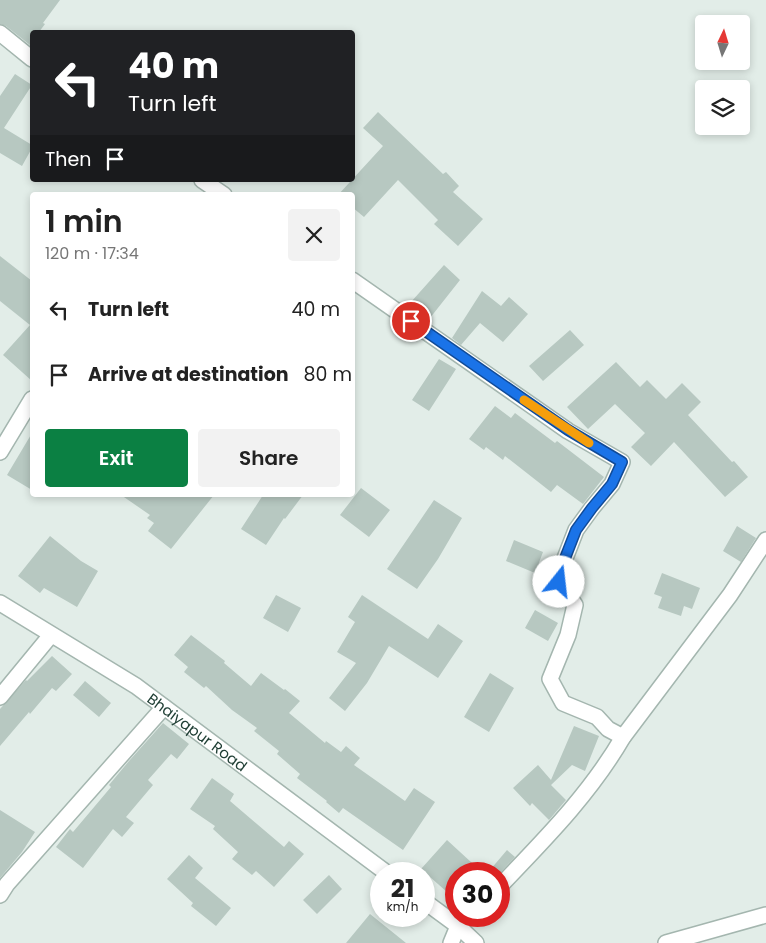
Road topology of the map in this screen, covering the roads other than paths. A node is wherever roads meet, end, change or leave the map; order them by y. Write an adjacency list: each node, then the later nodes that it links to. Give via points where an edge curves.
1 (0, 33): 2 (street)
2 (30, 57)
3 (205, 182): 4 (street)
4 (220, 192)
5 (355, 282): 13 (street, via 560,425 622,462 612,484 576,530 562,566 559,582 575,605 568,635 550,679 563,703 597,716 608,729)
6 (30, 403): 7 (street)
7 (0, 452)
8 (766, 540): 13 (street, via 730,595)
9 (0, 603): 10 (street, Bhaiyapur Road)
10 (51, 635): 11 (street); 12 (street, Bhaiyapur Road, via 136,686)
11 (0, 697)
12 (164, 707): 14 (street, Bhaiyapur Road); 16 (street)
13 (623, 738): 15 (street, via 581,798)
14 (372, 862)
15 (510, 875)
16 (0, 895)
17 (766, 915): 22 (street)
18 (460, 927): 20 (street)
19 (467, 927): 21 (street)
20 (451, 943)
21 (476, 943)
22 (666, 943)

